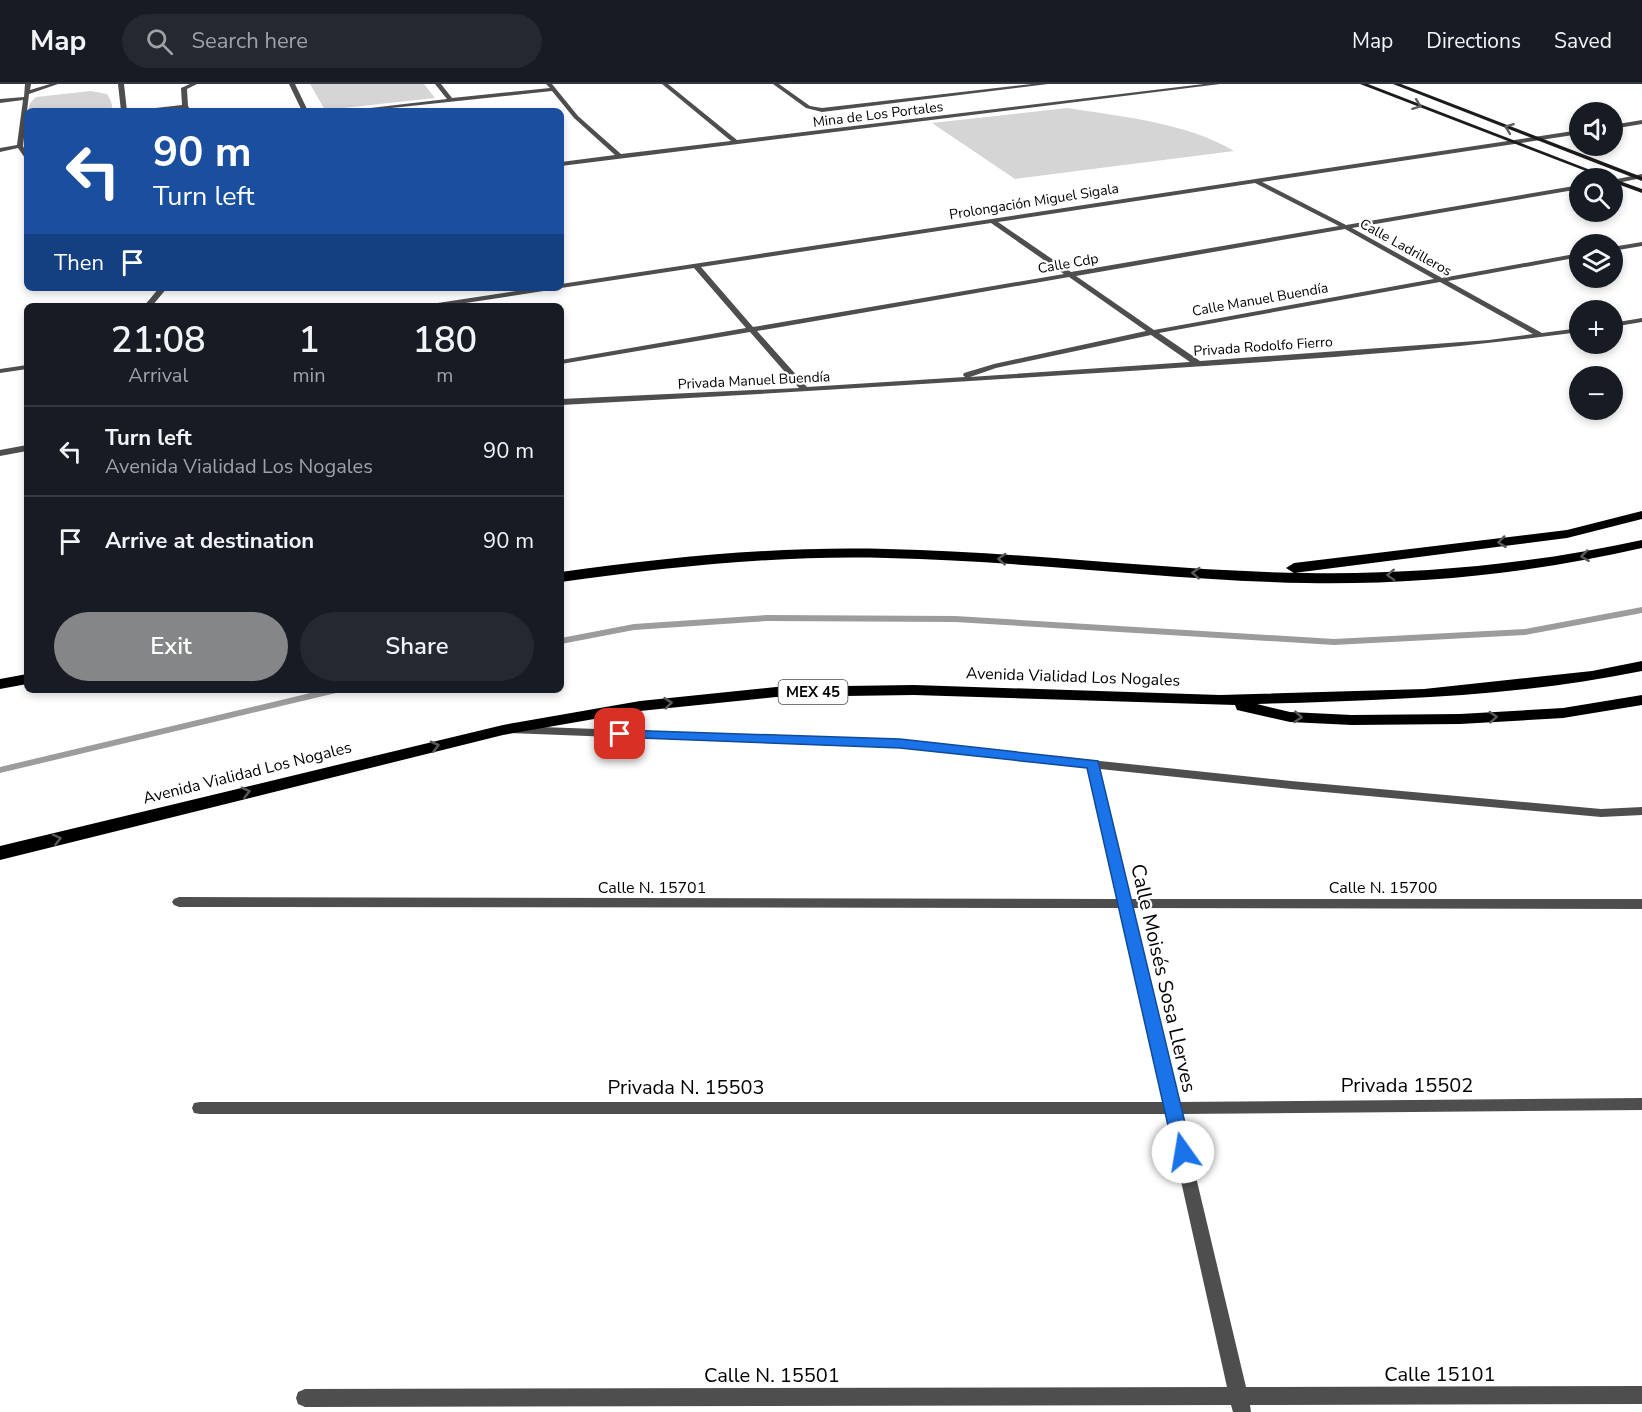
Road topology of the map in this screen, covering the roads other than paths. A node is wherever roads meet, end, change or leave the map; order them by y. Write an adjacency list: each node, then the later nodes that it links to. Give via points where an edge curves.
1 (28, 84): 16 (street)
2 (55, 84): 16 (street)
3 (121, 84): 20 (street)
4 (194, 84): 21 (street, via 184,88)
5 (291, 84): 22 (street)
6 (438, 84): 18 (street)
7 (549, 84): 15 (street)
8 (665, 84): 30 (street)
9 (777, 84): 10 (street); 11 (street, via 808,107 827,110)
10 (784, 84)
11 (1045, 84)
12 (1217, 84): 30 (street, Mina de Los Portales)
13 (1363, 84): 29 (main road, one-way to 29)
14 (1396, 84): 28 (main road, one-way to 14)
15 (554, 89): 18 (street); 34 (street, via 576,117)
16 (26, 95): 17 (street); 19 (street)
17 (0, 100)
18 (451, 100): 23 (street)
19 (24, 108)
20 (124, 108)
21 (186, 108)
22 (303, 108)
23 (376, 108)
24 (24, 112): 31 (street)
25 (1642, 122): 26 (street)
26 (1623, 125)
27 (1569, 134): 28 (street, Prolongación Miguel Sigala)
28 (1536, 138): 29 (street, Prolongación Miguel Sigala); 37 (main road)
29 (1511, 141): 36 (main road); 39 (street, Prolongación Miguel Sigala)
30 (737, 143): 34 (street, Mina de Los Portales)
31 (20, 146): 32 (street); 33 (street)
32 (0, 150)
33 (24, 153)
34 (620, 156): 35 (street, Mina de Los Portales)
35 (564, 164)
36 (1581, 168)
37 (1641, 177): 38 (street)
38 (1623, 179)
39 (1256, 181): 43 (street, Prolongación Miguel Sigala); 44 (street, Calle Ladrilleros)
40 (1623, 184): 42 (main road)
41 (1569, 190): 44 (street, Calle Cdp)
42 (1642, 191)
43 (993, 222): 48 (street, Prolongación Miguel Sigala); 49 (street)
44 (1347, 228): 49 (street, Calle Cdp); 50 (street, Calle Ladrilleros)
45 (1642, 244): 46 (street)
46 (1623, 247)
47 (1569, 257): 50 (street, Calle Manuel Buendía)
48 (696, 266): 51 (street, Prolongación Miguel Sigala); 58 (street)
49 (1071, 276): 58 (street, Calle Cdp); 59 (street)
50 (1440, 280): 59 (street, Calle Manuel Buendía); 61 (street, Calle Ladrilleros)
51 (564, 286)
52 (160, 291): 54 (street)
53 (530, 291): 55 (street)
54 (150, 303)
55 (451, 303)
56 (1642, 320): 57 (street)
57 (1623, 323)
58 (753, 330): 62 (street, Calle Cdp); 67 (street)
59 (1153, 332): 63 (street); 66 (street, Calle Manuel Buendía, via 994,366)
60 (1569, 332): 61 (street, Privada Rodolfo Fierro)
61 (1543, 336): 63 (street, Privada Rodolfo Fierro)
62 (564, 362)
63 (1198, 364): 66 (street, Privada Rodolfo Fierro)
64 (24, 367): 65 (street)
65 (0, 371)
66 (949, 380): 67 (street, Privada Manuel Buendía)
67 (805, 390): 68 (street, Privada Manuel Buendía)
68 (564, 402)
69 (24, 449): 70 (street)
70 (0, 453)
71 (1642, 515): 73 (highway, one-way to 73, via 1567,534)
72 (1642, 544): 73 (highway, one-way to 73, via 1604,554 1453,574 1308,578)
73 (1235, 575): 74 (highway, one-way to 74, via 928,554 842,553 707,559)
74 (564, 577)
75 (1642, 666): 78 (highway, Avenida Vialidad Los Nogales / MEX 45, via 1592,676 1424,694)
76 (24, 680): 77 (highway)
77 (0, 684)
78 (1220, 700): 79 (highway, one-way to 79, via 1290,717 1363,720 1563,713); 80 (highway, Avenida Vialidad Los Nogales / MEX 45, one-way to 78, via 640,706 776,692 914,690)
79 (1642, 700)
80 (503, 730): 81 (street, Avenida Vialidad Los Nogales, via 900,744); 83 (highway, Avenida Vialidad Los Nogales / MEX 45, one-way to 80)
81 (1093, 764): 82 (street, Avenida Vialidad Los Nogales, via 1601,813); 85 (street, Calle Moisés Sosa Llerves)
82 (1642, 811)
83 (0, 854)
84 (178, 902): 85 (street, Calle N. 15701)
85 (1125, 904): 86 (street, Calle N. 15700); 89 (street, Calle Moisés Sosa Llerves)
86 (1642, 904)
87 (1642, 1104): 89 (street, Privada 15502)
88 (200, 1108): 89 (street, Privada N. 15503)
89 (1173, 1108): 92 (street, Calle Moisés Sosa Llerves)
90 (1642, 1395): 92 (street, Calle 15101)
91 (305, 1398): 92 (street, Calle N. 15501)
92 (1241, 1405)

